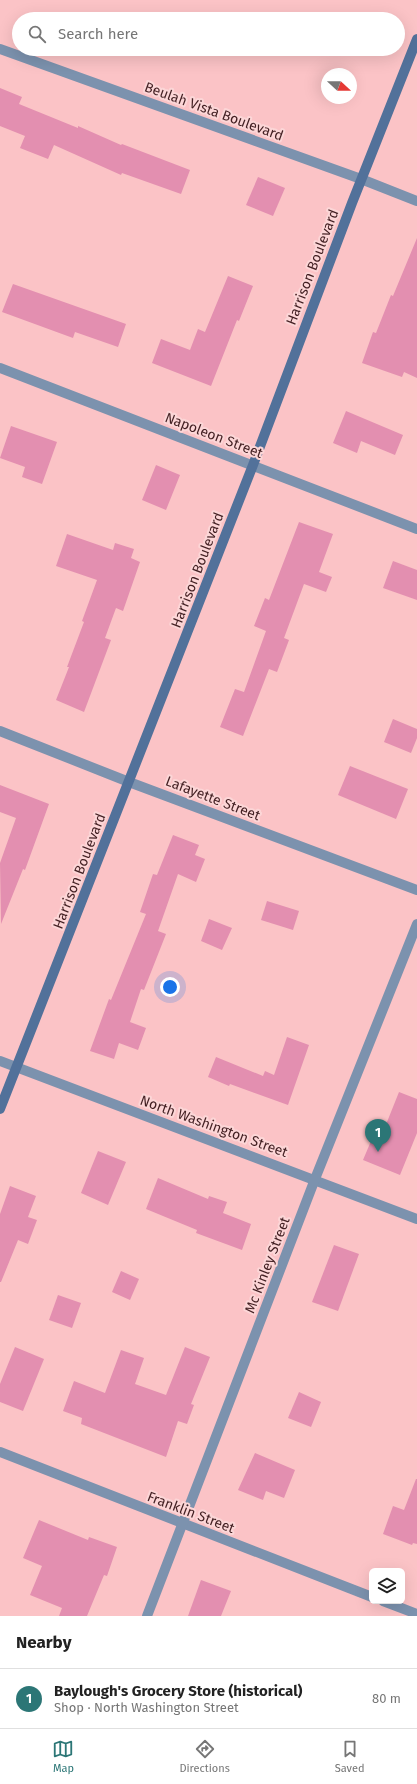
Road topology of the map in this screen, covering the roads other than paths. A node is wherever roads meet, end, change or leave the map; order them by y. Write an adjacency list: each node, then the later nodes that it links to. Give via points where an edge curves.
1 (417, 39): 5 (street, Harrison Boulevard)
2 (0, 49): 3 (street, Beulah Vista Boulevard)
3 (12, 53)
4 (19, 56): 5 (street, Beulah Vista Boulevard)
5 (361, 179): 6 (street, Beulah Vista Boulevard); 8 (street, Harrison Boulevard)
6 (417, 201)
7 (0, 368): 8 (street, Napoleon Street)
8 (253, 465): 9 (street, Napoleon Street); 11 (street, Harrison Boulevard)
9 (417, 530)
10 (0, 731): 11 (street, Lafayette Street)
11 (129, 782): 12 (street, Lafayette Street); 15 (street, Harrison Boulevard)
12 (417, 890)
13 (417, 924): 17 (street, Mc Kinley Street)
14 (0, 1061): 15 (street, North Washington Street)
15 (17, 1067): 16 (street, Harrison Boulevard); 17 (street, North Washington Street)
16 (0, 1109)
17 (315, 1179): 18 (street, North Washington Street); 20 (street, Mc Kinley Street)
18 (417, 1219)
19 (0, 1452): 20 (street, Franklin Street)
20 (183, 1524): 21 (street, Franklin Street); 24 (street, Mc Kinley Street)
21 (369, 1596)
22 (391, 1604): 23 (street)
23 (417, 1614)
24 (146, 1616)

